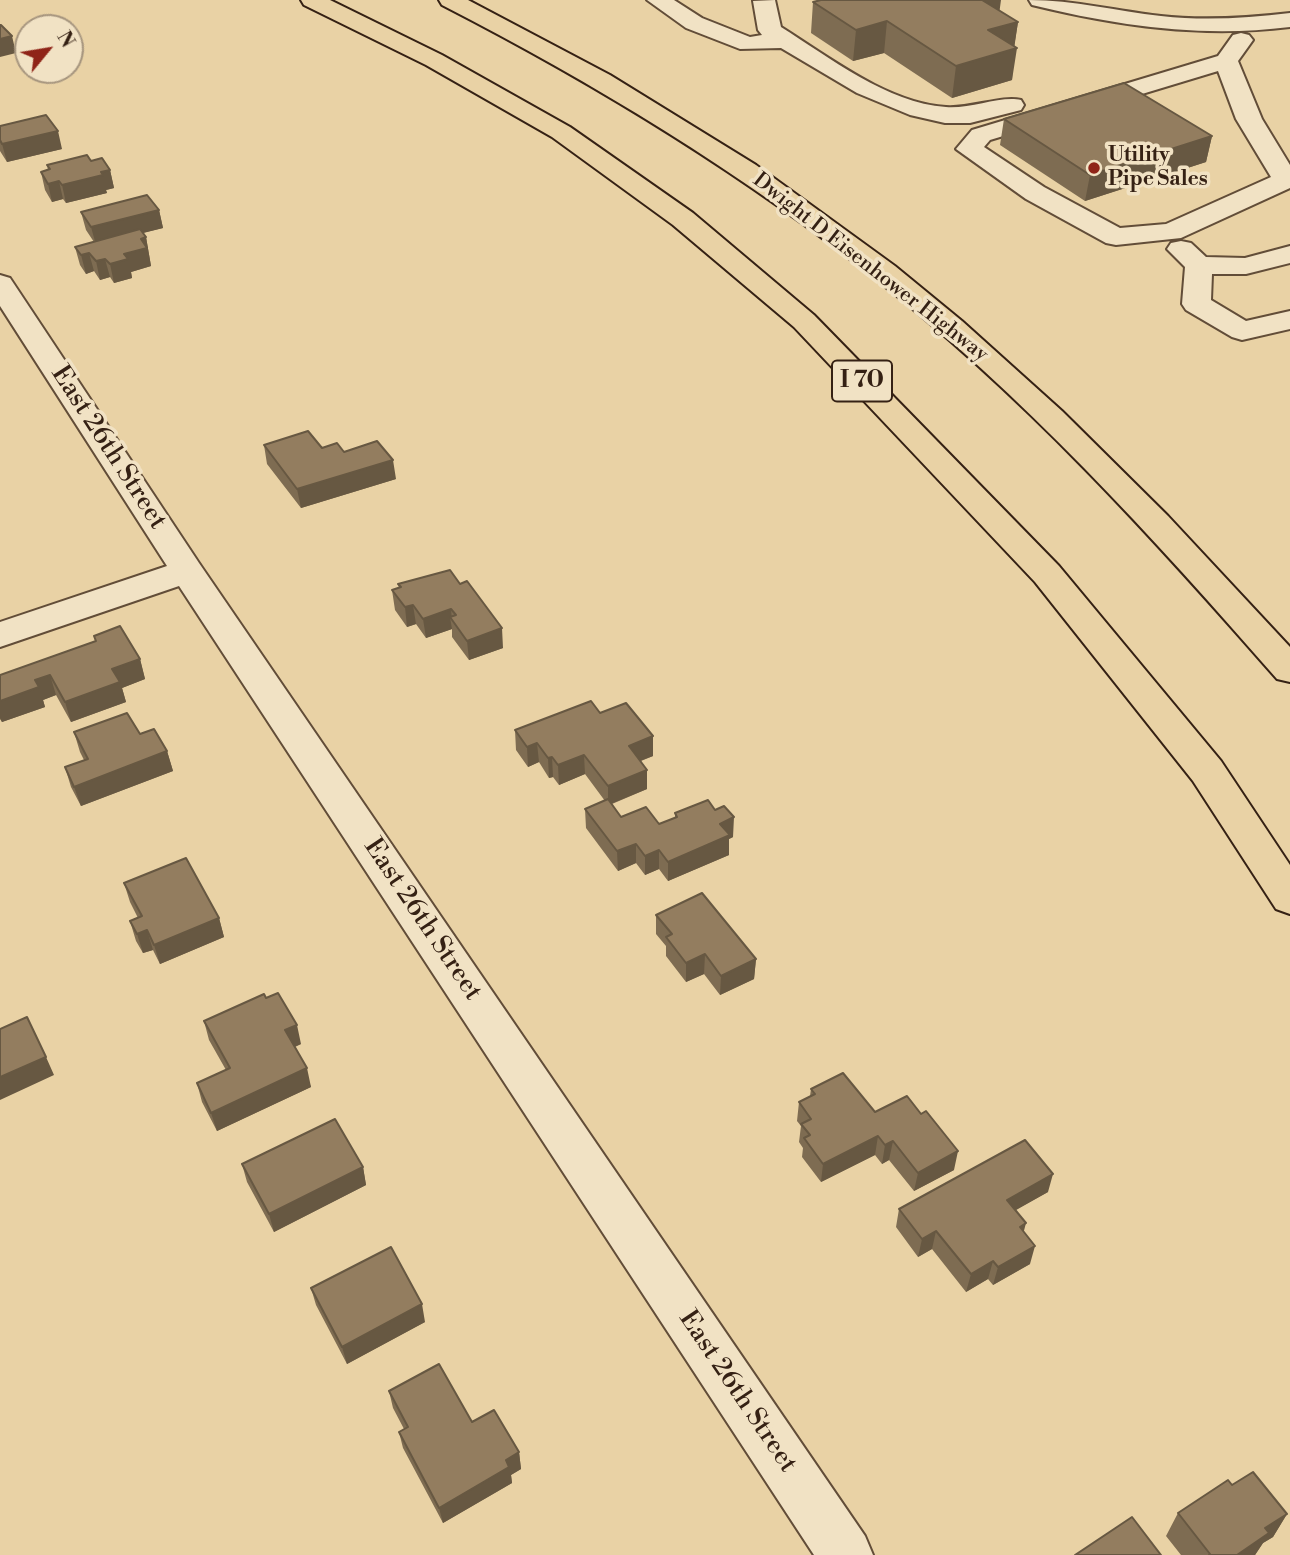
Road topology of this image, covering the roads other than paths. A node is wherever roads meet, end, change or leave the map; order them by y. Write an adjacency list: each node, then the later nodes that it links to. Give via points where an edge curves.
1 (313, 0): 20 (highway, I 70, via 434,60 561,132 682,219 804,321 1047,574 1207,771)
2 (450, 0): 19 (highway, Dwight D Eisenhower Highway, via 557,54 665,117 792,203 900,285 1068,434)
3 (658, 0): 8 (street, via 694,23 748,44)
4 (1040, 0): 7 (street, via 1156,23)
5 (764, 1): 8 (street, via 770,30)
6 (1290, 20): 7 (street)
7 (1253, 24): 9 (street)
8 (786, 40): 10 (street, via 854,84 926,111 969,116)
9 (1226, 61): 11 (street, via 1249,120); 12 (street, via 981,135 969,149 1035,193 1116,237)
10 (1031, 100)
11 (1288, 180): 12 (street)
12 (1171, 232): 14 (street, via 1176,245)
13 (1290, 254): 14 (street, via 1246,266)
14 (1199, 265): 16 (street, via 1196,304 1242,331)
15 (0, 284): 17 (street, East 26th Street)
16 (1290, 320)
17 (187, 571): 18 (street); 21 (street, East 26th Street)
18 (0, 635)
19 (1290, 670)
20 (1290, 898)
21 (846, 1555)

